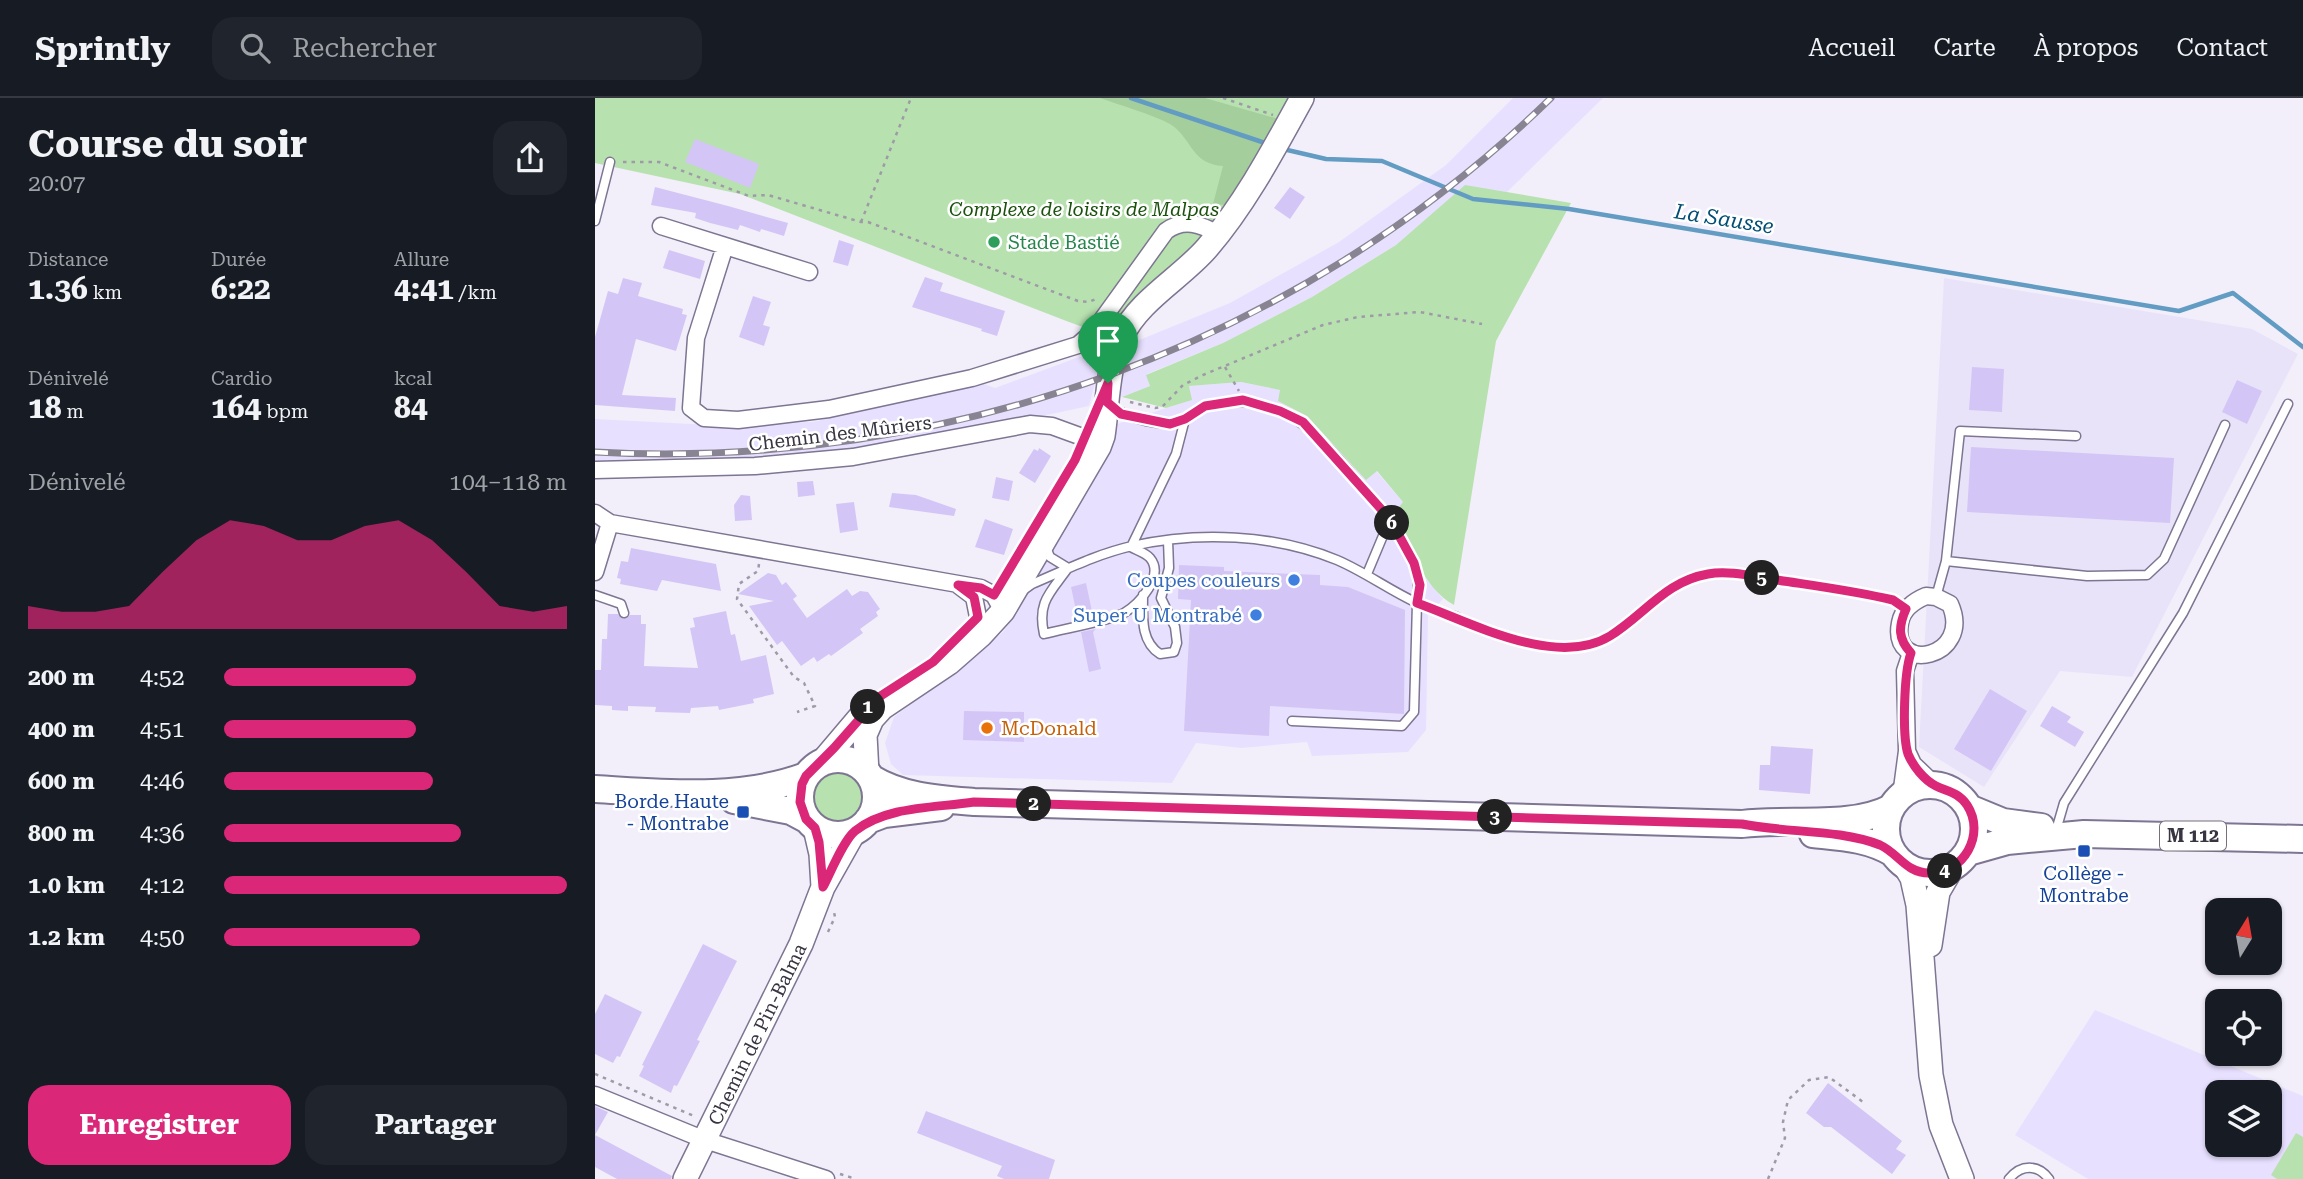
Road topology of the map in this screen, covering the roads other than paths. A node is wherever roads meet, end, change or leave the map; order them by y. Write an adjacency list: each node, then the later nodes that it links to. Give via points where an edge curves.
1 (1302, 98): 5 (street)
2 (611, 162): 3 (lane)
3 (595, 222)
4 (661, 226): 6 (street)
5 (1218, 234): 6 (street, via 1192,223 1166,232 1091,335 1078,345 972,378 829,410 738,420 704,418 691,408 696,338); 9 (street, via 1129,324 1118,344)
6 (726, 246): 7 (street)
7 (809, 272)
8 (2288, 404): 47 (lane, via 2183,613 2064,803)
9 (1106, 412): 10 (lane, via 1170,424); 13 (street, Chemin des Mûriers, via 1052,426 1030,424 853,457 755,466); 17 (street, via 1099,447)
10 (1185, 419): 15 (lane, via 1205,406 1243,400 1303,422); 19 (lane, via 1176,454)
11 (2225, 425): 20 (lane, via 2164,559 2147,575 2087,576)
12 (2076, 436): 20 (lane, via 1960,431)
13 (595, 470)
14 (595, 513): 16 (street)
15 (1390, 519): 23 (lane); 29 (lane, via 1414,563 1420,585)
16 (610, 523): 22 (street); 24 (street)
17 (1040, 534): 21 (lane, via 1050,557); 28 (street)
18 (1168, 540): 19 (lane); 23 (lane, via 1256,540 1299,547); 26 (lane, via 1169,568 1161,598 1175,627 1174,652 1160,654 1148,642)
19 (1131, 547): 21 (lane); 26 (lane, via 1150,558 1155,569 1152,584)
20 (1945, 561): 27 (lane)
21 (1068, 568): 26 (lane, via 1042,605 1044,634 1124,613); 28 (lane)
22 (595, 572)
23 (1367, 574): 29 (lane)
24 (958, 585): 28 (street, via 981,588); 31 (street, via 974,597)
25 (595, 595): 30 (lane, via 621,604)
26 (1143, 595)
27 (1936, 597): 33 (street, via 1918,599 1900,621 1902,644); 33 (street, via 1950,604 1954,613 1950,640 1936,654 1922,657)
28 (999, 603): 31 (street); 37 (street, via 981,635 871,719 865,735)
29 (1417, 603): 32 (lane); 34 (lane, via 1414,712 1402,726)
30 (624, 613)
31 (978, 617): 36 (street, via 933,662 879,697)
32 (1457, 617)
33 (1911, 653): 35 (street, via 1905,671)
34 (1291, 721)
35 (1907, 751): 38 (street, via 1913,764); 41 (street)
36 (814, 769): 37 (main road, via 846,760); 40 (main road, via 767,787); 44 (main road, via 800,793)
37 (869, 775): 42 (main road, via 904,792); 46 (main road, via 876,800)
38 (1936, 786): 41 (main road, via 1912,789); 43 (main road, via 1955,793)
39 (595, 789): 40 (main road)
40 (716, 794): 44 (main road, via 791,811)
41 (1894, 800): 45 (main road, via 1880,814); 49 (main road, via 1886,831)
42 (974, 802): 45 (main road); 46 (main road, via 884,814)
43 (1969, 807): 47 (main road, M 112, via 2003,822); 50 (main road, via 1975,830)
44 (811, 823): 46 (main road, via 834,835); 51 (street, Chemin de Pin-Balma, via 821,855)
45 (1742, 824): 49 (main road, via 1856,838 1881,846)
46 (861, 826): 51 (street, Chemin de Pin-Balma)
47 (2055, 833): 48 (main road, M 112); 50 (main road, M 112, via 2007,841)
48 (2303, 839)
49 (1899, 859): 50 (main road, via 1928,874); 52 (street, via 1912,878)
50 (1960, 860): 52 (street, via 1938,892)
51 (823, 887): 54 (street, Chemin de Pin-Balma, via 801,944)
52 (1924, 969): 57 (street, via 1931,1075 1941,1125)
53 (595, 1095): 54 (street)
54 (709, 1132): 55 (street, Chemin de Pin-Balma); 56 (street)
55 (685, 1179)
56 (826, 1179)
57 (1962, 1179)
58 (2009, 1179): 59 (lane, via 2027,1167 2042,1171)
59 (2049, 1179)

